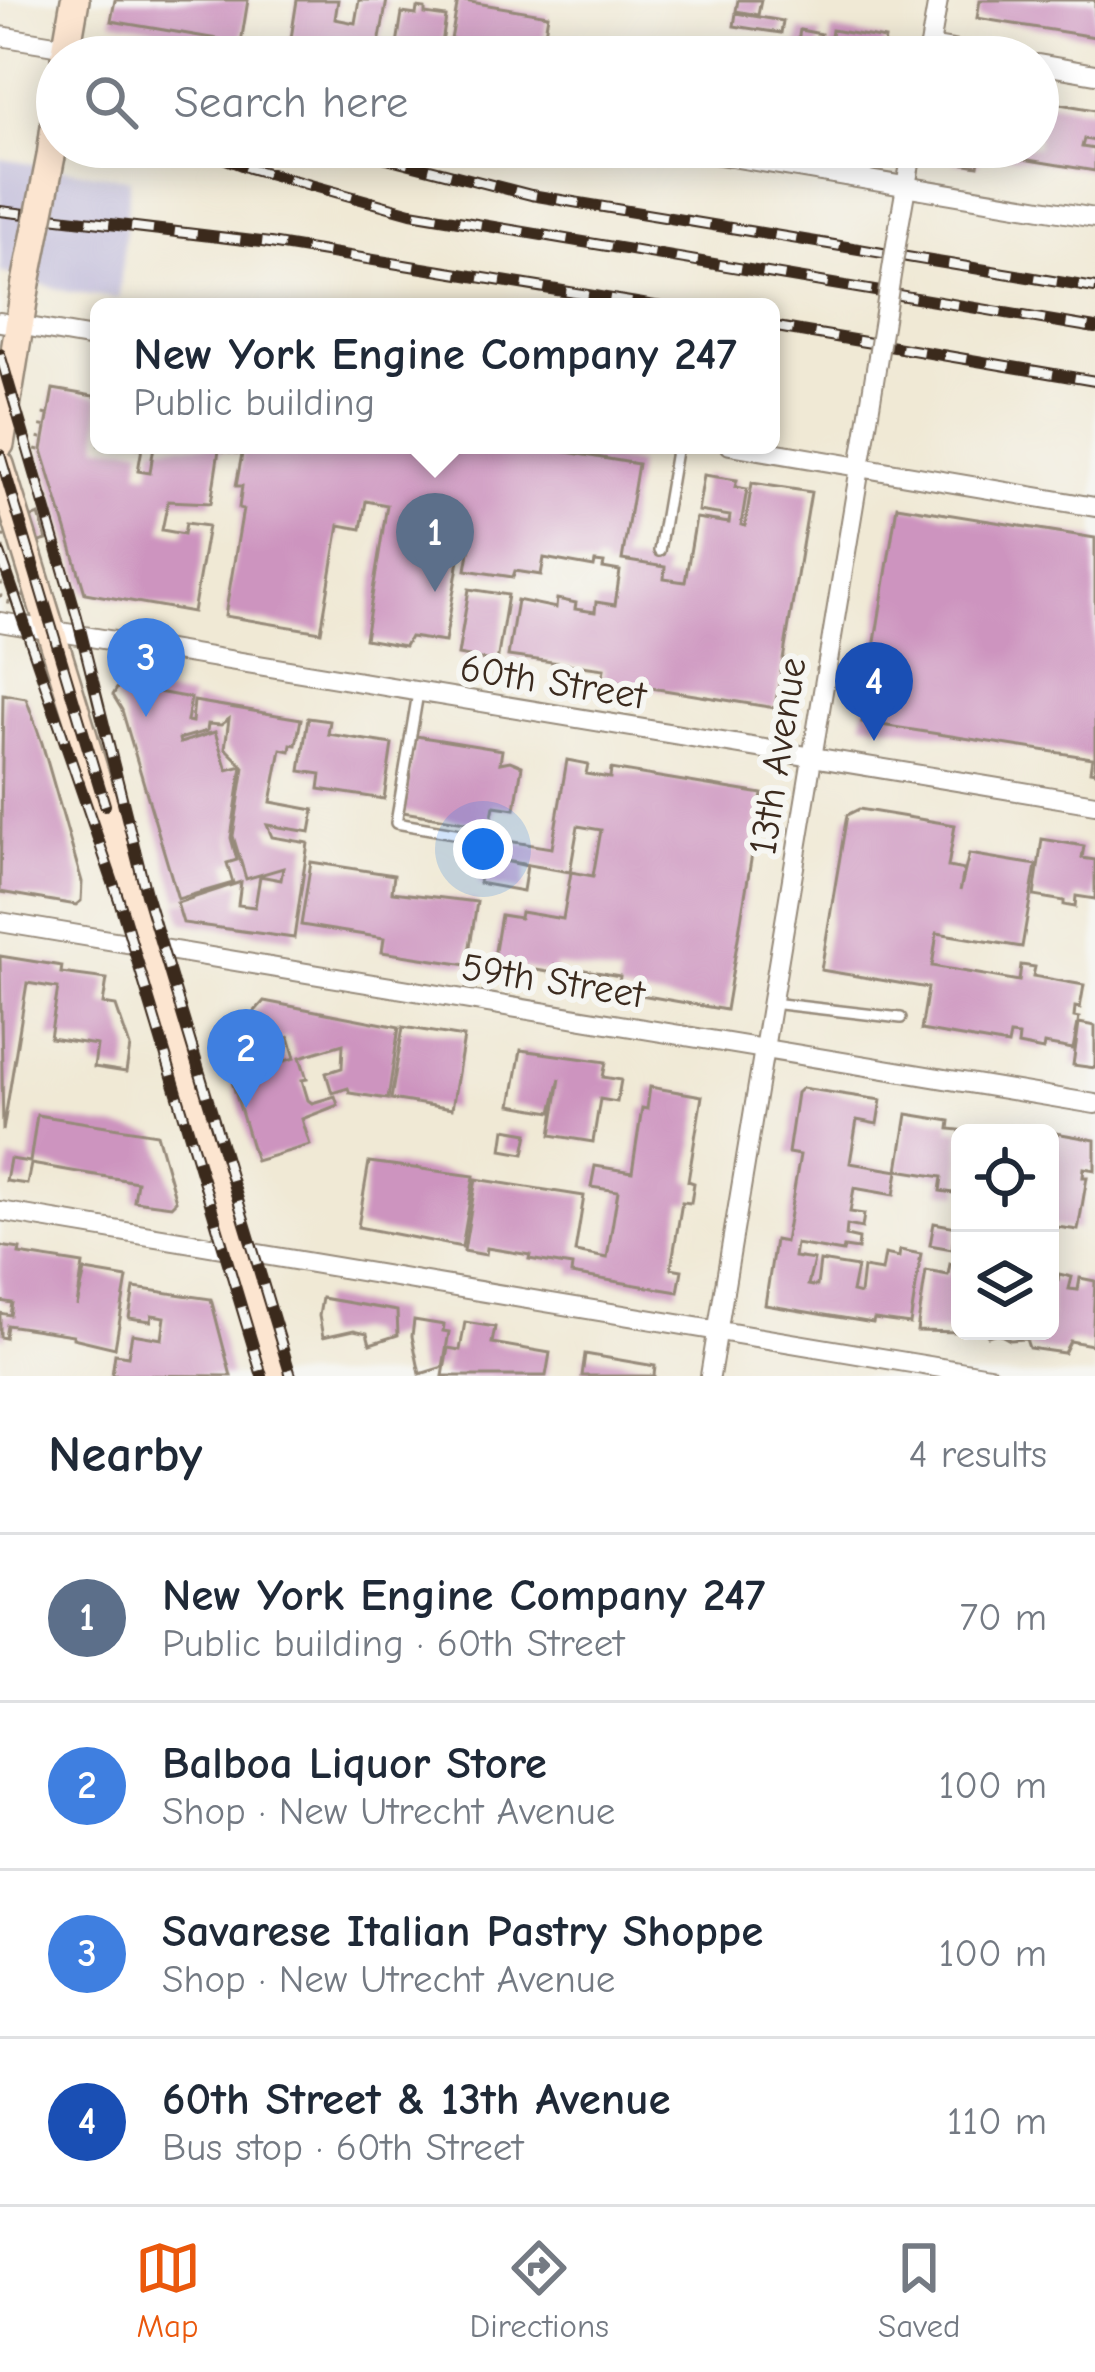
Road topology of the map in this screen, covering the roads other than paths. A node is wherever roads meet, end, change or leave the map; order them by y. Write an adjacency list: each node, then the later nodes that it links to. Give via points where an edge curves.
1 (74, 0): 4 (street)
2 (938, 0): 5 (street)
3 (0, 36): 6 (street)
4 (68, 36)
5 (932, 36)
6 (36, 45)
7 (1059, 68): 8 (street)
8 (1095, 74)
9 (49, 168): 14 (street, bridge)
10 (798, 168): 12 (street)
11 (909, 168): 12 (street, 13th Avenue)
12 (906, 186): 13 (street); 20 (street, 13th Avenue, bridge)
13 (1095, 218)
14 (10, 324): 15 (street); 16 (street)
15 (90, 337)
16 (0, 444)
17 (780, 453): 20 (street)
18 (675, 454): 22 (lane)
19 (0, 465): 24 (street)
20 (860, 467): 21 (street); 26 (street, 13th Avenue)
21 (1095, 506)
22 (659, 551)
23 (0, 622): 24 (street, 60th Street)
24 (50, 631): 25 (street, 60th Street); 30 (street)
25 (418, 693): 26 (street, 60th Street); 28 (lane, via 396,823)
26 (812, 759): 27 (street, 60th Street); 31 (street, 13th Avenue)
27 (1095, 804)
28 (483, 838)
29 (0, 922): 30 (street, 59th Street)
30 (150, 947): 33 (street, 59th Street); 36 (street)
31 (771, 1003): 32 (lane); 33 (street, 13th Avenue)
32 (901, 1018)
33 (764, 1048): 34 (street, 59th Street); 37 (street, 13th Avenue)
34 (1095, 1103)
35 (0, 1211): 36 (street)
36 (241, 1251): 37 (street); 38 (street)
37 (717, 1331): 39 (street, 13th Avenue); 40 (street)
38 (279, 1376)
39 (710, 1376)
40 (989, 1376)

